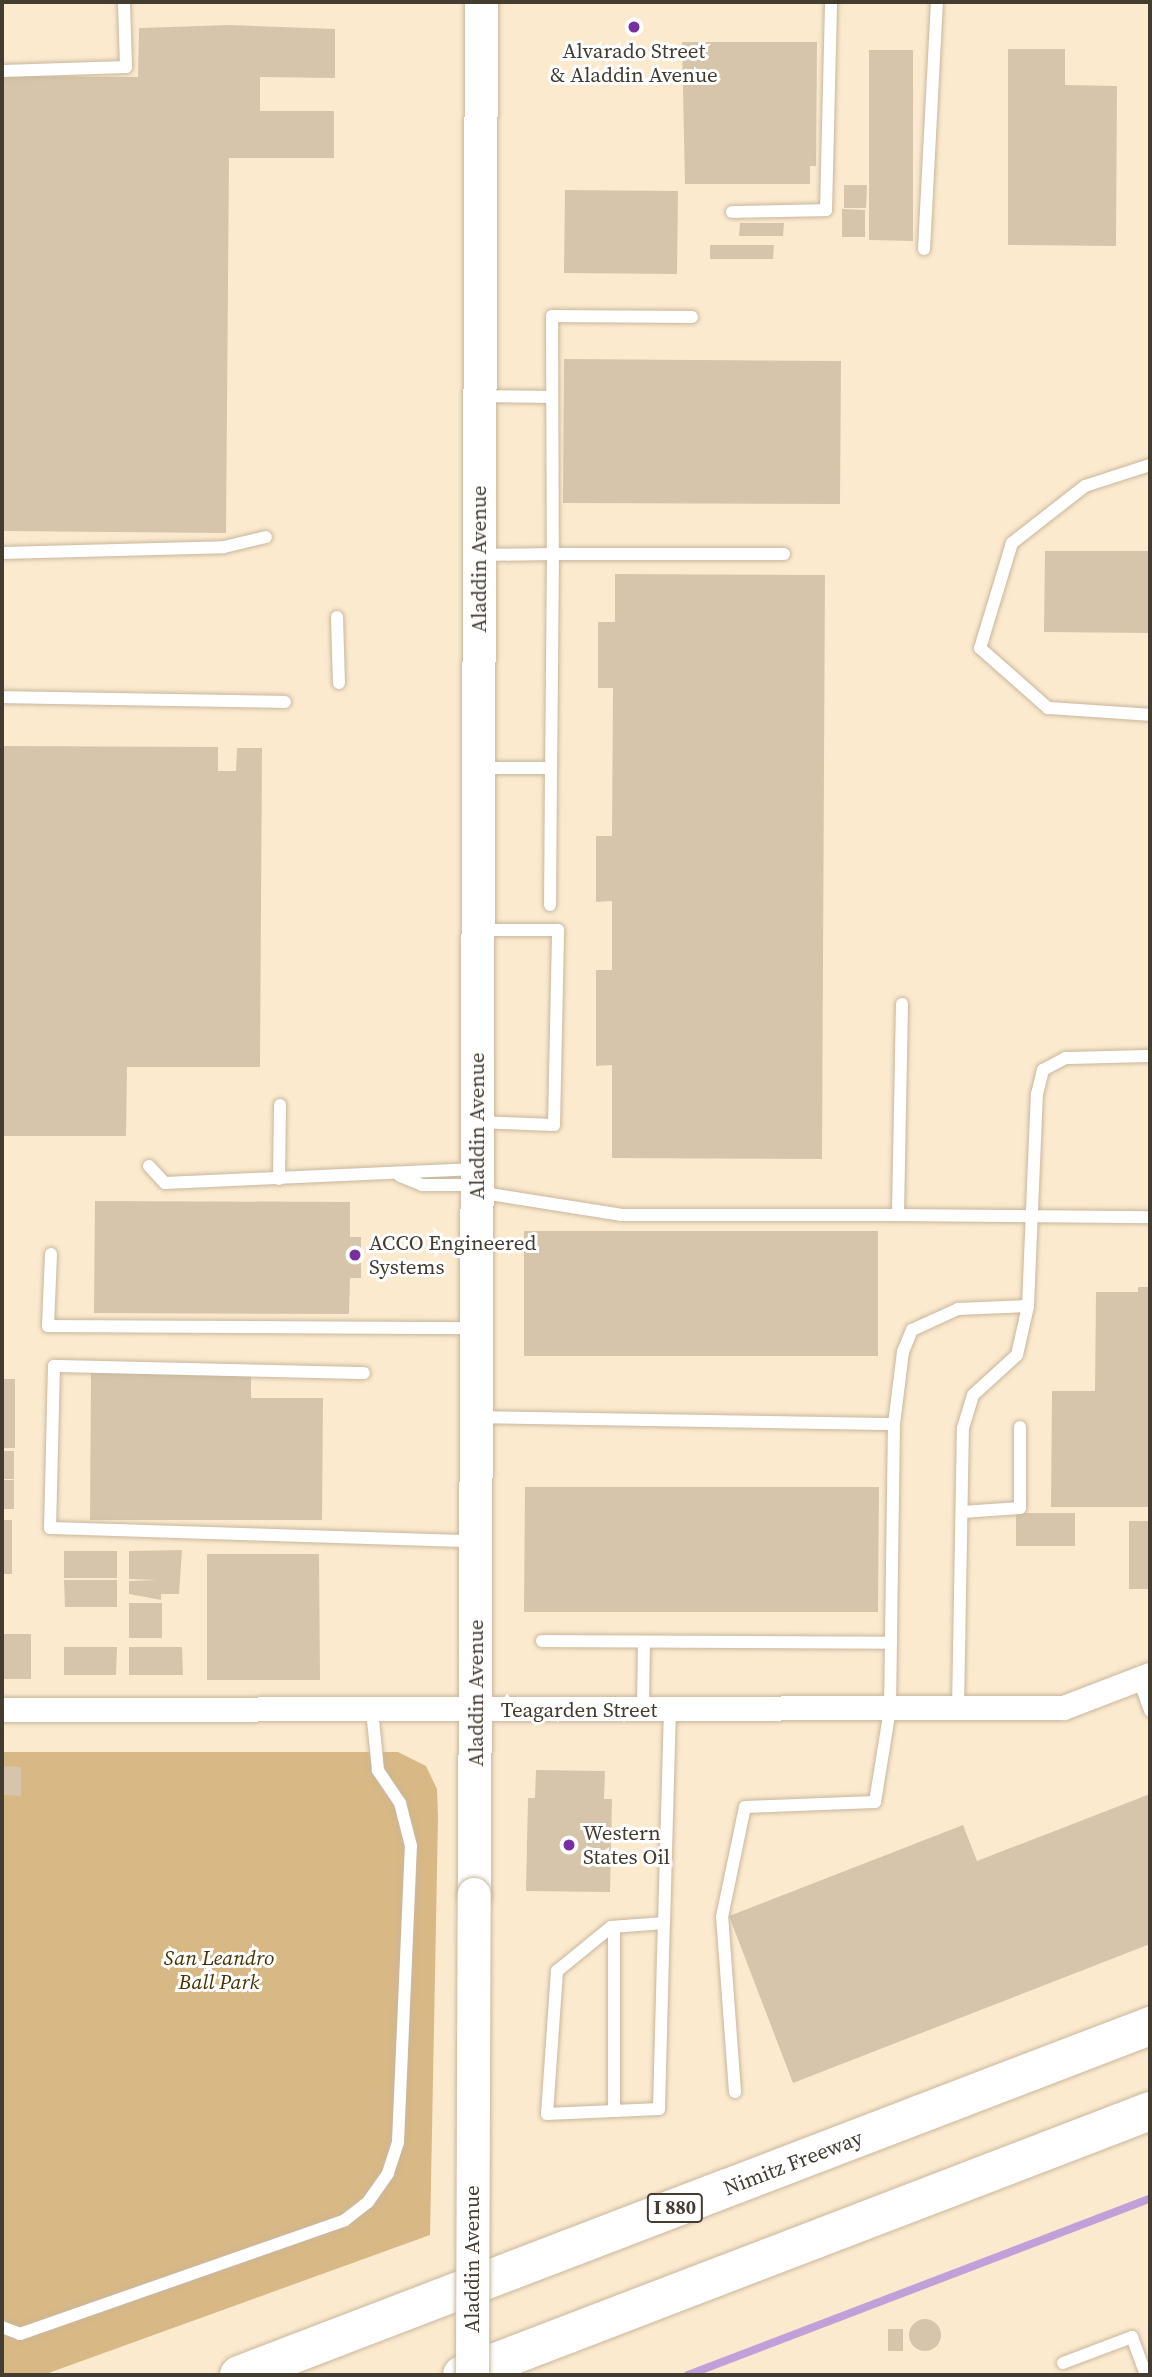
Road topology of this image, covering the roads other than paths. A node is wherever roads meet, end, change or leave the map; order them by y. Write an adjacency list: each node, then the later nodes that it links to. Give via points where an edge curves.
1 (124, 2): 5 (lane, via 126,67)
2 (481, 2): 9 (street, Aladdin Avenue)
3 (831, 2): 6 (lane, via 826,210)
4 (937, 2): 7 (lane)
5 (2, 71)
6 (732, 212)
7 (925, 249)
8 (692, 317): 10 (lane, via 552,316)
9 (480, 396): 10 (lane); 16 (street, Aladdin Avenue)
10 (551, 397): 14 (lane)
11 (1150, 465): 21 (lane, via 1084,486 1012,543 980,648 1048,708)
12 (265, 537): 13 (lane, via 224,547)
13 (2, 553)
14 (553, 554): 15 (lane); 16 (lane); 23 (lane)
15 (784, 554)
16 (479, 555): 22 (street, Aladdin Avenue)
17 (337, 617): 18 (lane)
18 (339, 683)
19 (2, 697): 20 (lane)
20 (285, 702)
21 (1150, 715)
22 (479, 768): 23 (lane); 25 (street, Aladdin Avenue)
23 (551, 768): 24 (lane)
24 (550, 905)
25 (478, 930): 29 (street, Aladdin Avenue); 29 (lane, via 558,930 554,1125)
26 (902, 1004): 34 (lane)
27 (1150, 1056): 33 (lane, via 1066,1058 1043,1070 1037,1094)
28 (280, 1105): 31 (lane)
29 (477, 1122): 32 (street, Aladdin Avenue)
30 (149, 1166): 31 (lane, via 165,1183)
31 (279, 1179): 32 (lane, via 401,1176 422,1169)
32 (476, 1182): 34 (lane, via 622,1215); 38 (street, Aladdin Avenue)
33 (1032, 1214): 34 (lane); 35 (lane); 37 (lane)
34 (898, 1215)
35 (1150, 1217)
36 (51, 1254): 38 (lane, via 48,1326)
37 (1028, 1306): 41 (lane, via 958,1309 912,1330); 43 (lane, via 1017,1355 973,1395 963,1428)
38 (478, 1328): 40 (street, Aladdin Avenue)
39 (365, 1373): 44 (lane, via 54,1366 50,1528)
40 (477, 1417): 41 (lane); 44 (street, Aladdin Avenue)
41 (894, 1424): 47 (lane)
42 (1020, 1427): 43 (lane, via 1020,1508)
43 (962, 1512): 51 (lane)
44 (477, 1541): 54 (street, Aladdin Avenue)
45 (542, 1641): 46 (lane)
46 (644, 1642): 47 (lane); 55 (lane)
47 (891, 1643): 50 (lane)
48 (1144, 1677): 51 (street, Teagarden Street, via 1063,1708); 56 (lane)
49 (670, 1709): 50 (street, Teagarden Street); 55 (street, Teagarden Street); 57 (lane)
50 (890, 1709): 51 (street, Teagarden Street); 60 (lane, via 876,1802 745,1807 722,1917)
51 (958, 1709)
52 (2, 1710): 53 (street, Teagarden Street)
53 (372, 1710): 54 (street, Teagarden Street); 63 (lane, via 378,1770 400,1803 411,1846 398,2142 388,2173 368,2202 345,2220 20,2334)
54 (477, 1710): 55 (street, Teagarden Street); 67 (street, Aladdin Avenue, bridge)
55 (643, 1710)
56 (1150, 1711)
57 (664, 1923): 58 (lane); 61 (lane, via 659,2109)
58 (614, 1927): 61 (lane); 61 (lane, via 557,1971 547,2114)
59 (1150, 2026): 65 (highway, Nimitz Freeway / I 880)
60 (734, 2092)
61 (614, 2111)
62 (1150, 2111): 66 (highway)
63 (2, 2327)
64 (1063, 2363): 68 (lane, via 1132,2337)
65 (239, 2375)
66 (463, 2375)
67 (472, 2375)
68 (1146, 2375)

